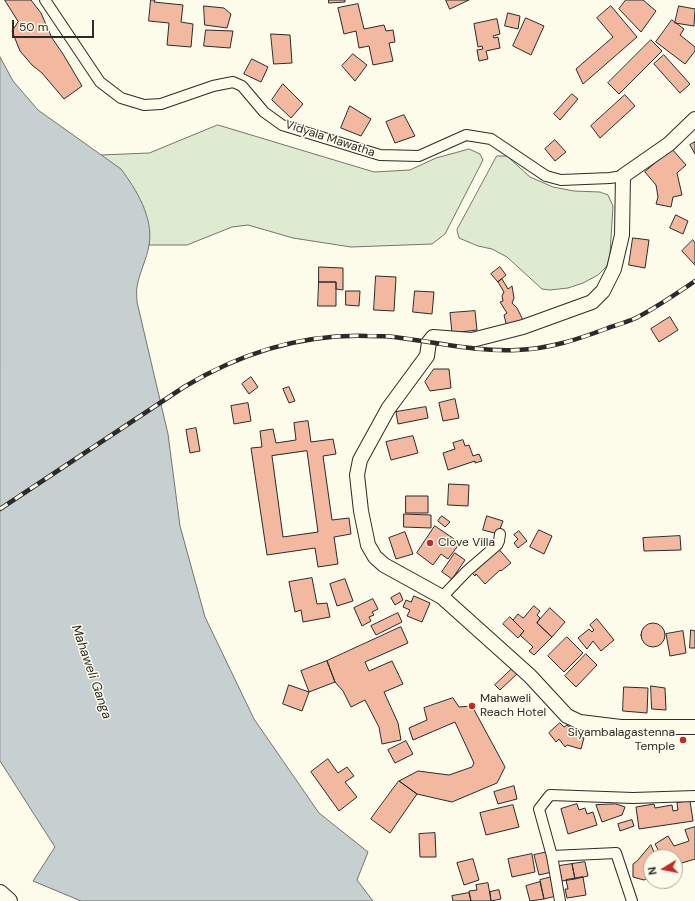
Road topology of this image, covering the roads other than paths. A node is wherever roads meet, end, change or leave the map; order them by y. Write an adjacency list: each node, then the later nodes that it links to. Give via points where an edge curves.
1 (45, 0): 3 (street, Vidyala Mawatha, via 100,82 121,98 144,105 161,104 213,86 233,82 242,86 264,112 282,124 380,155 419,156 466,135 491,139 546,176 561,180)
2 (695, 119): 3 (street, Vidyala Mawatha, via 669,144)
3 (623, 176): 5 (street, via 622,235 614,269 604,291 592,302 523,328 472,340 433,337 429,342 427,356 388,409 360,460 357,475 361,511 368,545 375,557 384,565)
4 (500, 534): 5 (street, via 496,545)
5 (442, 597): 6 (street, via 530,676 567,716 580,722 621,727)
6 (695, 727)
7 (695, 796): 8 (street, via 633,798 550,795 539,809)
8 (552, 856): 11 (street); 12 (street, via 616,853)
9 (0, 893): 10 (main road)
10 (9, 901)
11 (560, 901)
12 (632, 901)

